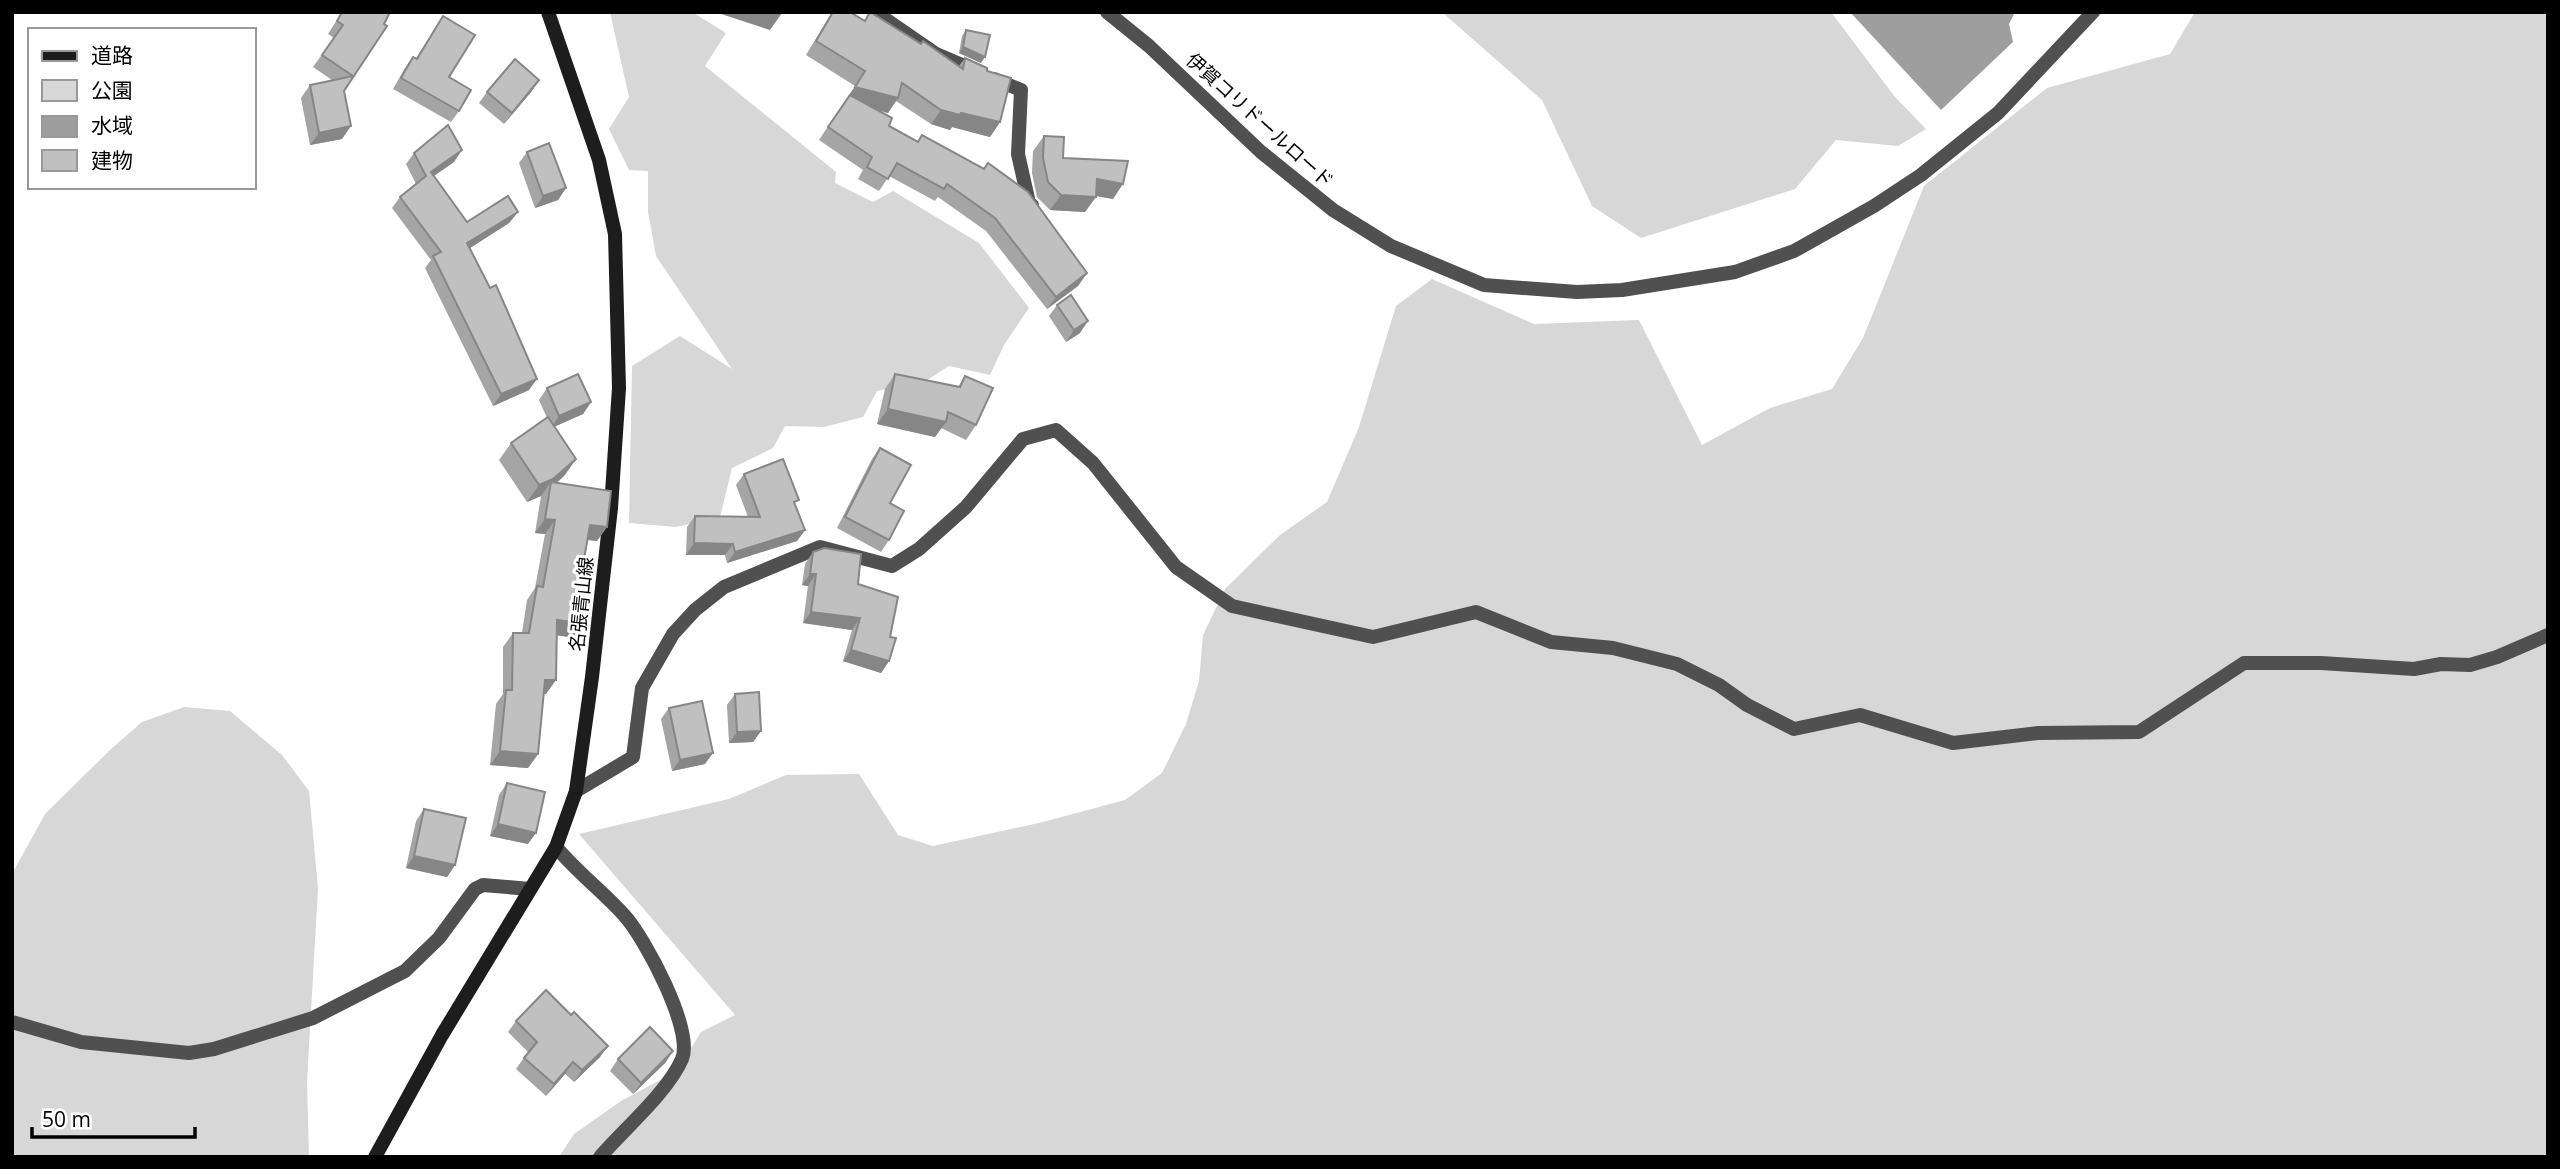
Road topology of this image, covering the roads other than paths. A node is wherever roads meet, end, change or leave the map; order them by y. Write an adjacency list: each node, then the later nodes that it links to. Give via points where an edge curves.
1 (548, 12): 7 (main road, 名張青山線, via 599,160 615,234 618,401 604,573)
2 (874, 12): 5 (street, via 936,54 1021,90 1018,154 1029,204)
3 (1108, 12): 4 (street, 伊賀コリドールロード, via 1261,152 1333,210 1391,246 1484,285 1577,292 1622,290 1735,272 1794,251 1921,175 1998,113)
4 (2093, 12)
5 (1043, 216)
6 (2548, 635): 7 (street, via 2470,664 2414,669 2244,663 2139,732 2038,733 1953,743 1860,715 1794,729 1677,664 1613,648 1551,642 1476,612 1373,637 1232,606 1176,567 1093,463 1056,430 1023,439 965,507 919,549 891,566 820,547 724,587 673,634 642,688 633,757)
7 (576, 791): 8 (main road, 名張青山線)
8 (556, 847): 9 (main road, 名張青山線); 12 (street, via 624,915 685,1034 683,1057 670,1080)
9 (530, 889): 10 (street, via 483,885 475,889 439,937 405,971 313,1018 214,1049 190,1053 81,1042); 11 (main road, 名張青山線)
10 (12, 1022)
11 (375, 1157)
12 (600, 1157)

